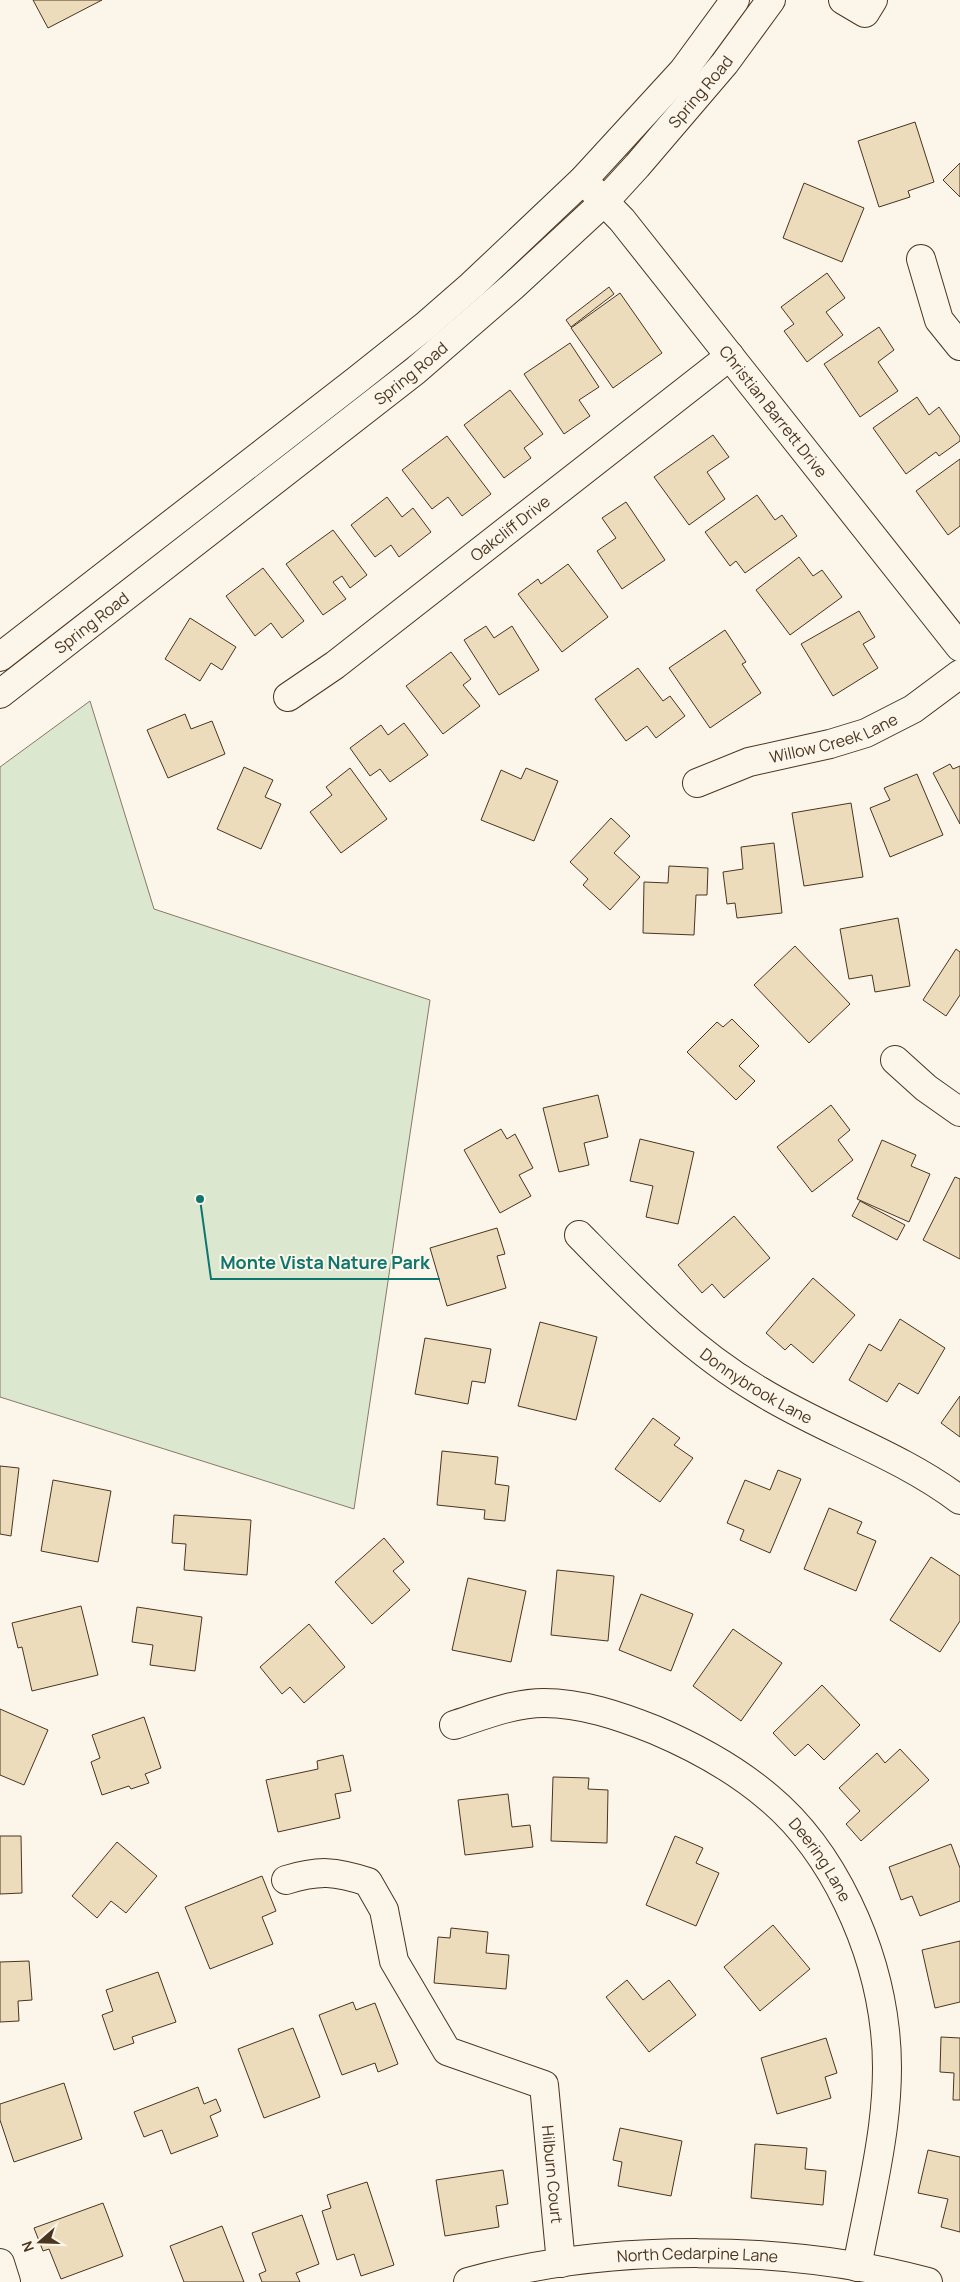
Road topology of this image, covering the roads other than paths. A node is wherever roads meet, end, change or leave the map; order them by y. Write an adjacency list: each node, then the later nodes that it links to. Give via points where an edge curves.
1 (735, 0): 5 (street, Spring Road, via 683,71)
2 (772, 0): 6 (street, Spring Road, via 725,63)
3 (843, 0): 4 (street, via 865,12)
4 (873, 0)
5 (584, 180): 6 (street, Christian Barrett Drive); 11 (street, Spring Road, via 425,326)
6 (605, 201): 9 (street, Christian Barrett Drive); 13 (street, Spring Road, via 415,371)
7 (921, 259): 8 (street, via 940,320)
8 (960, 346)
9 (730, 356): 10 (street, Christian Barrett Drive); 14 (street, Oakcliff Drive, via 335,665)
10 (960, 648)
11 (0, 657)
12 (960, 674): 15 (street, Willow Creek Lane, via 913,709 866,733 748,762)
13 (0, 694)
14 (288, 697)
15 (697, 783)
16 (895, 1060): 17 (street)
17 (960, 1112)
18 (580, 1235): 19 (street, Donnybrook Lane, via 655,1312 727,1370 818,1423 905,1463)
19 (960, 1500)
20 (454, 1725): 24 (street, Deering Lane, via 502,1710 543,1703 588,1708 637,1723 682,1741 749,1781 770,1798 817,1852 865,1942 885,2031 887,2076 880,2138)
21 (286, 1880): 22 (street, Hilburn Court, via 307,1874 340,1873 368,1882 384,1910 394,1960 447,2051 544,2085)
22 (561, 2262): 24 (street, North Cedarpine Lane, via 695,2253 760,2256); 26 (street, North Cedarpine Lane)
23 (0, 2263): 25 (street)
24 (857, 2267): 27 (street, North Cedarpine Lane)
25 (6, 2282)
26 (468, 2282)
27 (928, 2282)

